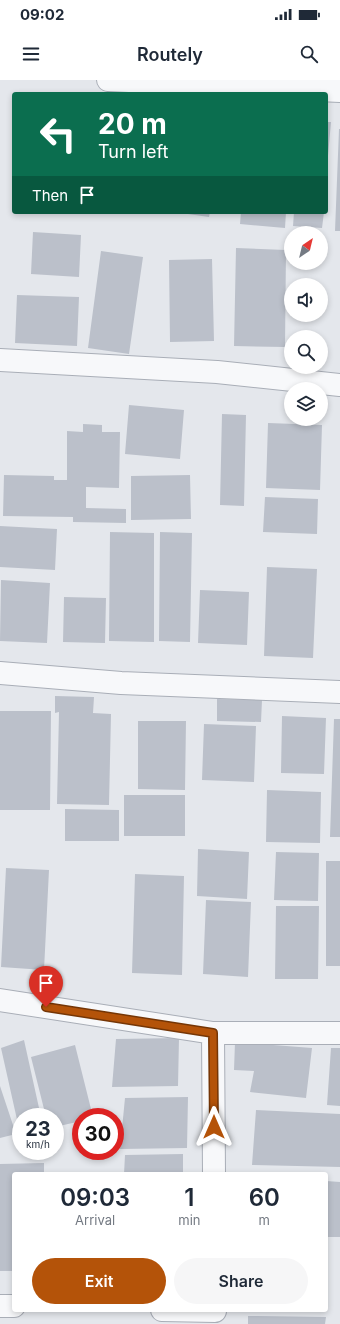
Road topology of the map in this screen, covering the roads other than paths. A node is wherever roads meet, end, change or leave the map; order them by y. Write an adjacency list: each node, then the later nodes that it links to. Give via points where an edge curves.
1 (108, 80): 2 (street)
2 (293, 84): 3 (street)
3 (340, 91)
4 (0, 360): 5 (street, via 217,372)
5 (340, 385)
6 (0, 673): 7 (street, via 121,683)
7 (340, 692)
8 (0, 1000): 9 (street)
9 (213, 1033): 10 (street); 11 (street)
10 (340, 1033)
11 (214, 1172)
12 (0, 1306): 13 (street)
13 (12, 1306)
14 (183, 1312): 15 (street)
15 (215, 1315)

